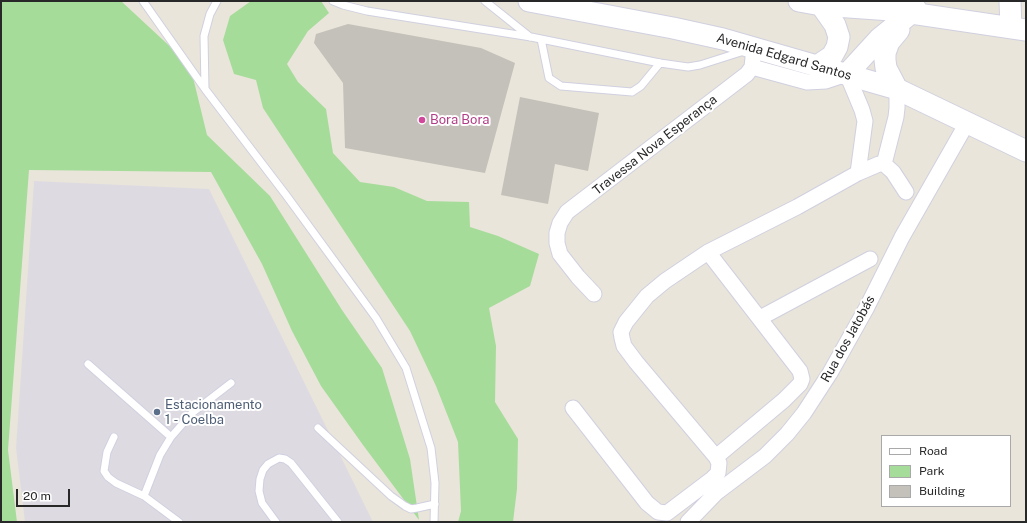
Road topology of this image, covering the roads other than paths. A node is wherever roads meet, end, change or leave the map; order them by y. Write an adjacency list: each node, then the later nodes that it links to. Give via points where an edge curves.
1 (143, 1): 18 (lane)
2 (217, 1): 18 (lane, via 210,14 204,36)
3 (333, 1): 12 (lane, via 366,11)
4 (485, 1): 12 (lane)
5 (529, 1): 14 (main road, Avenida Edgard Santos, via 673,28)
6 (799, 1): 8 (main road)
7 (1010, 1): 11 (main road)
8 (821, 5): 9 (main road); 16 (main road, via 836,25 839,37 832,56)
9 (880, 5): 10 (main road)
10 (919, 10): 11 (main road); 17 (main road, via 895,24); 19 (main road, via 889,42 885,53 886,68)
11 (1019, 29)
12 (531, 37): 13 (lane)
13 (541, 39): 15 (lane); 15 (lane, via 549,78 561,86 632,92 641,86)
14 (753, 58): 15 (lane, via 688,67); 16 (main road, Avenida Edgard Santos); 17 (street, via 807,82 826,81); 27 (street, Travessa Nova Esperança, via 747,74 567,212 557,234 560,254)
15 (660, 64)
16 (817, 66): 17 (main road, Avenida Edgard Santos)
17 (846, 74): 19 (main road, Avenida Edgard Santos); 23 (street, via 865,121)
18 (205, 89): 37 (lane, via 376,318 406,368 431,448)
19 (896, 89): 20 (main road, Avenida Edgard Santos); 22 (street, via 896,117)
20 (967, 122): 21 (main road, Avenida Edgard Santos); 42 (street, Rua dos Jatobás, via 902,237 867,307 804,413 765,456 716,493)
21 (1026, 151)
22 (884, 164): 23 (street); 24 (street, via 893,172)
23 (858, 173): 25 (street)
24 (906, 192)
25 (708, 252): 28 (street); 35 (street, via 647,296 621,332 624,346 636,362)
26 (870, 259): 28 (street)
27 (594, 294)
28 (760, 318): 35 (street, via 800,371 802,379 784,400)
29 (88, 364): 34 (lane)
30 (231, 383): 34 (lane, via 192,413)
31 (573, 408): 35 (street, via 647,503 658,512 667,513 712,479 719,470)
32 (318, 428): 37 (lane, via 405,506 411,509)
33 (114, 436): 36 (lane, via 107,452 104,470 116,483)
34 (172, 437): 36 (lane, via 160,455)
35 (716, 457)
36 (144, 496): 38 (lane)
37 (435, 504): 41 (lane)
38 (179, 522)
39 (276, 522): 40 (lane, via 262,503 259,491 263,470 279,458 291,463)
40 (338, 522)
41 (434, 522)
42 (688, 522)

